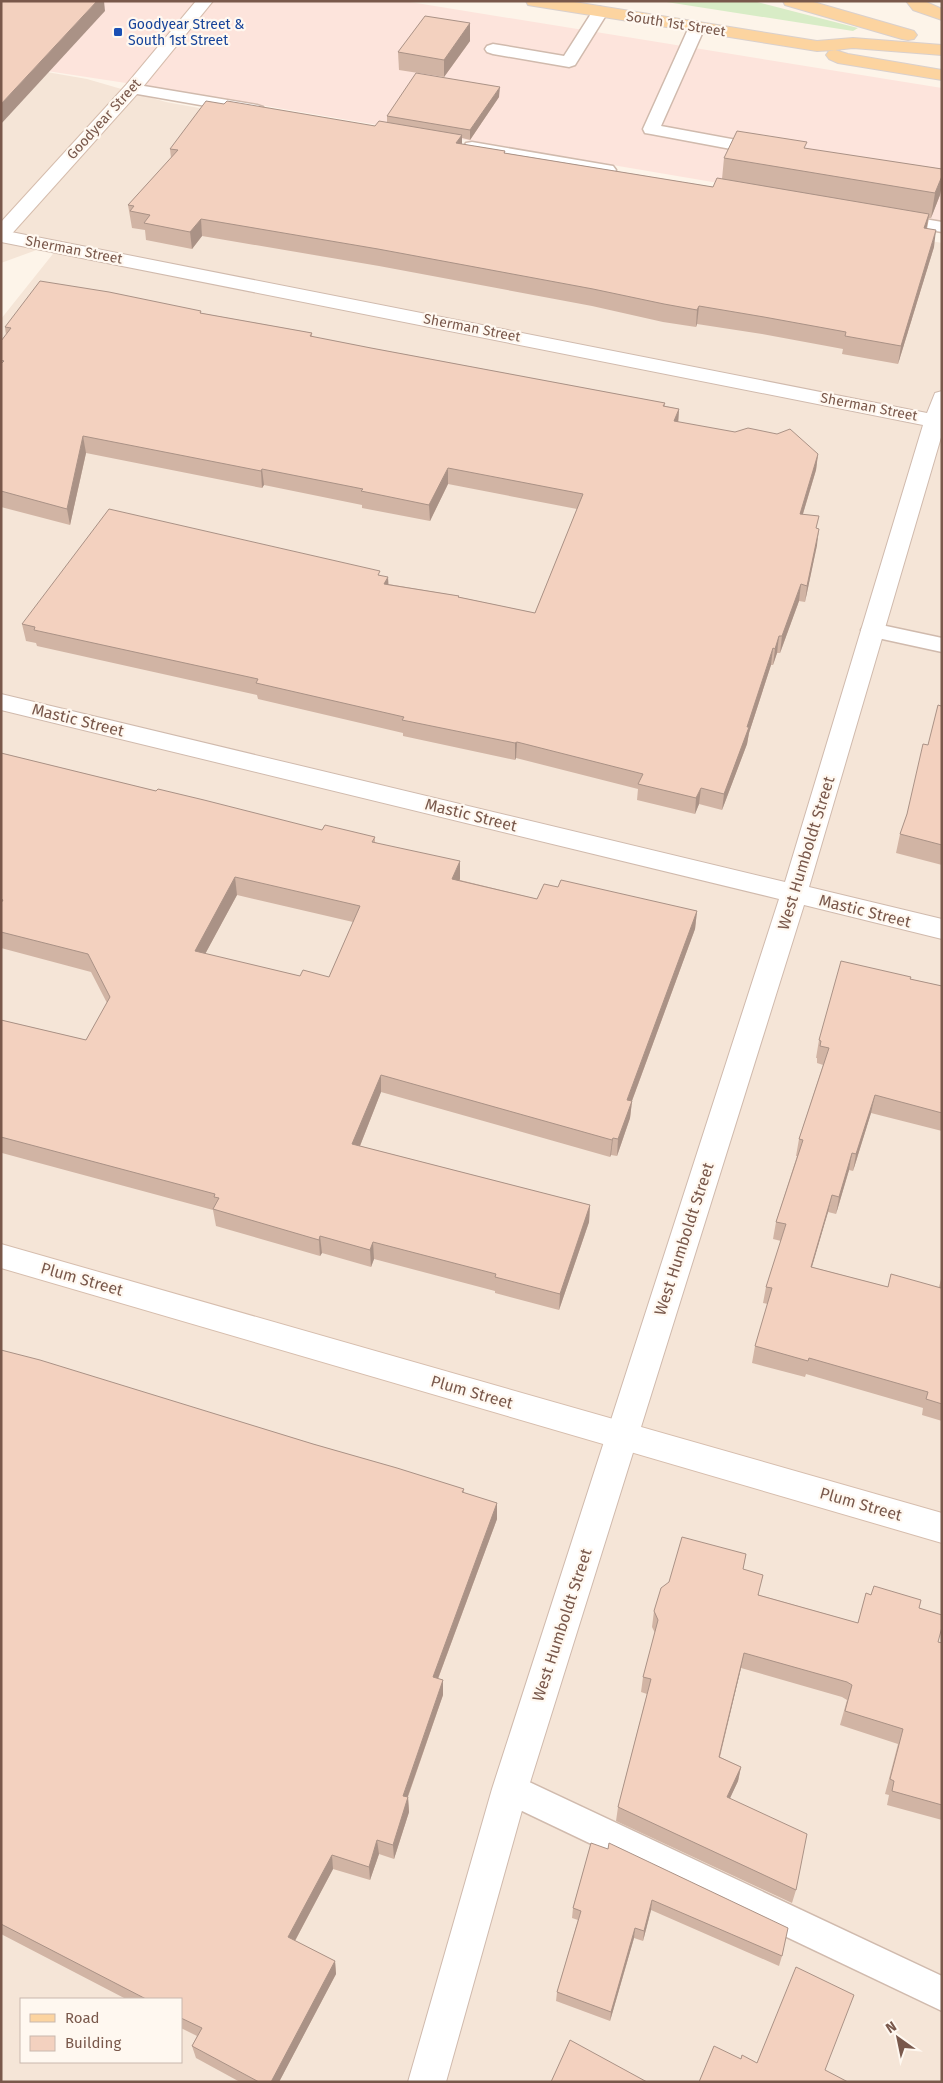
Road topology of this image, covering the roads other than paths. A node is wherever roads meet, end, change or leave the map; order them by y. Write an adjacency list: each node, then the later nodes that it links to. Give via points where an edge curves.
1 (205, 1): 13 (street, Goodyear Street)
2 (534, 1): 5 (main road, South 1st Street)
3 (791, 1): 8 (main road)
4 (914, 1): 6 (main road)
5 (600, 12): 7 (main road, South 1st Street); 10 (lane, via 569,62)
6 (942, 15)
7 (698, 28): 9 (main road, South 1st Street); 16 (lane, via 651,129)
8 (942, 44)
9 (817, 46): 11 (main road, South 1st Street, via 853,42); 12 (main road, South 1st Street, via 844,59)
10 (493, 49)
11 (942, 50)
12 (942, 75)
13 (132, 89): 14 (lane); 20 (street, Goodyear Street)
14 (277, 113)
15 (460, 145): 17 (lane)
16 (777, 153)
17 (627, 173)
18 (883, 217): 19 (lane)
19 (942, 227)
20 (1, 235): 21 (street, Sherman Street)
21 (939, 413): 22 (street, West Humboldt Street)
22 (872, 630): 23 (lane); 25 (street, West Humboldt Street)
23 (942, 645)
24 (1, 702): 25 (street, Mastic Street)
25 (794, 893): 26 (street, Mastic Street); 28 (street, West Humboldt Street)
26 (942, 929)
27 (1, 1256): 28 (street, Plum Street)
28 (622, 1435): 29 (street, Plum Street); 30 (street, West Humboldt Street)
29 (942, 1528)
30 (510, 1789): 31 (lane); 32 (street, West Humboldt Street)
31 (942, 1994)
32 (427, 2082)

